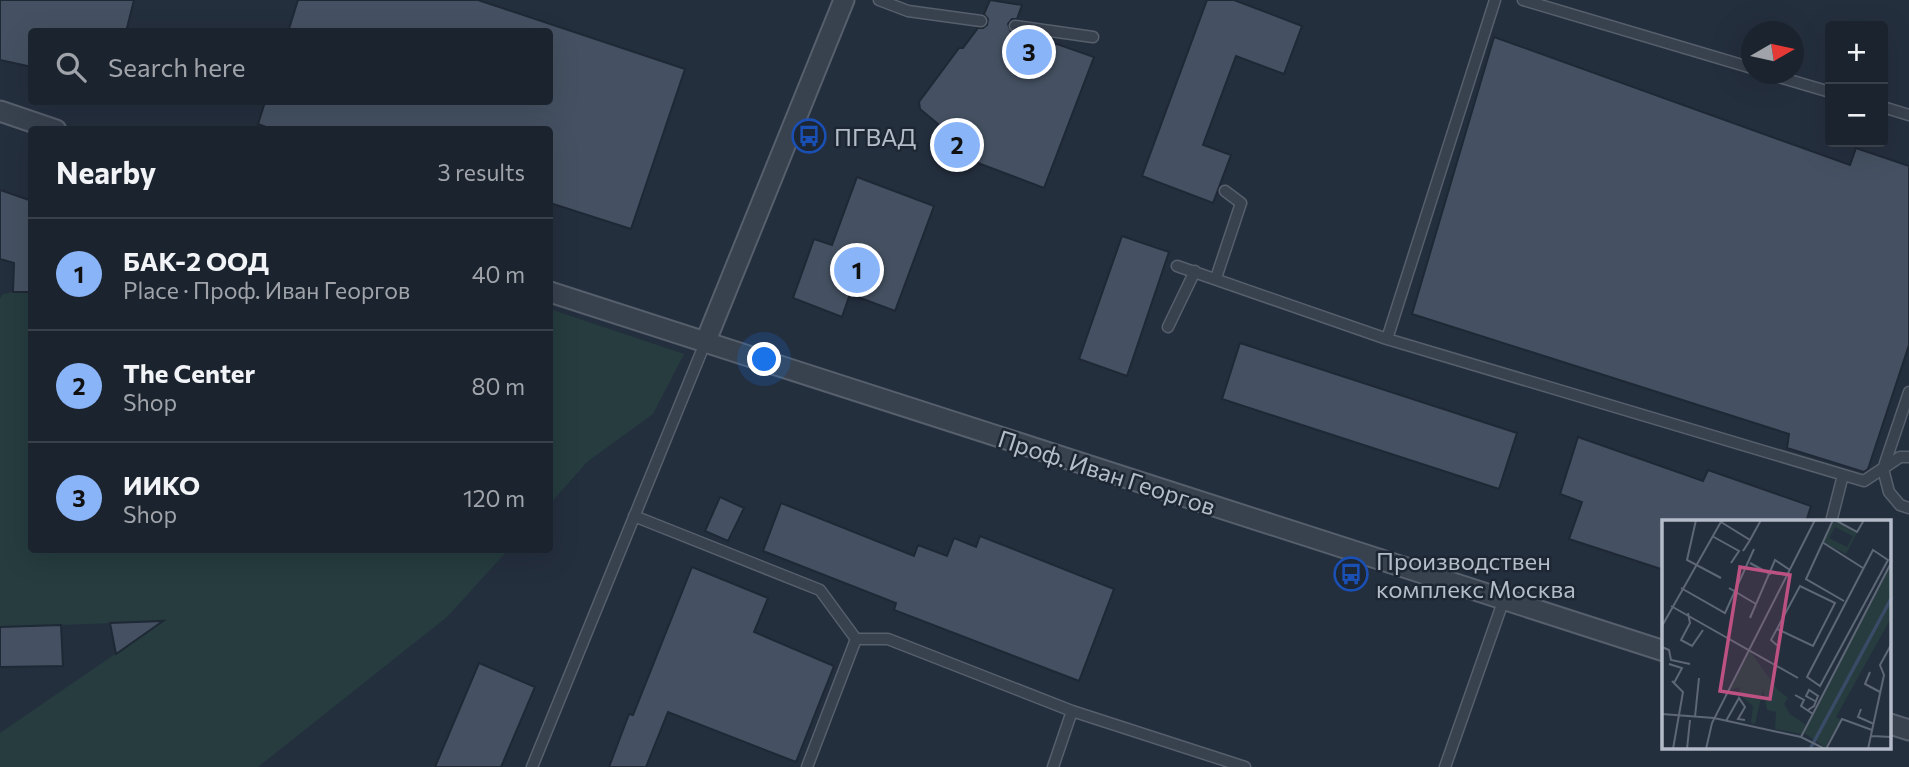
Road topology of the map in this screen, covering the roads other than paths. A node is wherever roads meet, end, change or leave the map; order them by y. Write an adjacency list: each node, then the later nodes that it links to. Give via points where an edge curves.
1 (844, 0): 22 (street)
2 (879, 0): 5 (lane, via 908,10)
3 (1495, 0): 21 (lane)
4 (1523, 0): 8 (lane)
5 (981, 21)
6 (1015, 26): 7 (lane)
7 (1093, 37)
8 (1741, 65)
9 (1803, 84): 10 (lane)
10 (1825, 91)
11 (1888, 109): 13 (lane)
12 (0, 111): 14 (street)
13 (1909, 115)
14 (43, 126)
15 (1225, 191): 18 (lane, via 1241,203)
16 (1177, 265): 17 (lane)
17 (1195, 271): 18 (lane); 20 (lane)
18 (1216, 278): 21 (lane)
19 (553, 293): 22 (street, Проф. Иван Георгов)
20 (1168, 327)
21 (1387, 339): 26 (lane)
22 (705, 343): 28 (lane); 30 (street, Проф. Иван Георгов)
23 (1909, 393): 25 (lane)
24 (1909, 457): 25 (lane, via 1900,457)
25 (1883, 469): 26 (lane, via 1864,481); 27 (lane, via 1889,492)
26 (1843, 475): 29 (lane)
27 (1909, 508)
28 (634, 516): 31 (lane, via 820,590); 36 (lane)
29 (1831, 520)
30 (1504, 599): 32 (street, Проф. Иван Георгов); 40 (lane)
31 (856, 639): 33 (lane, via 888,639); 37 (lane)
32 (1662, 650)
33 (1072, 711): 38 (lane); 39 (lane)
34 (1892, 725): 35 (street)
35 (1909, 730)
36 (532, 767)
37 (807, 767)
38 (1053, 767)
39 (1245, 767)
40 (1446, 767)

